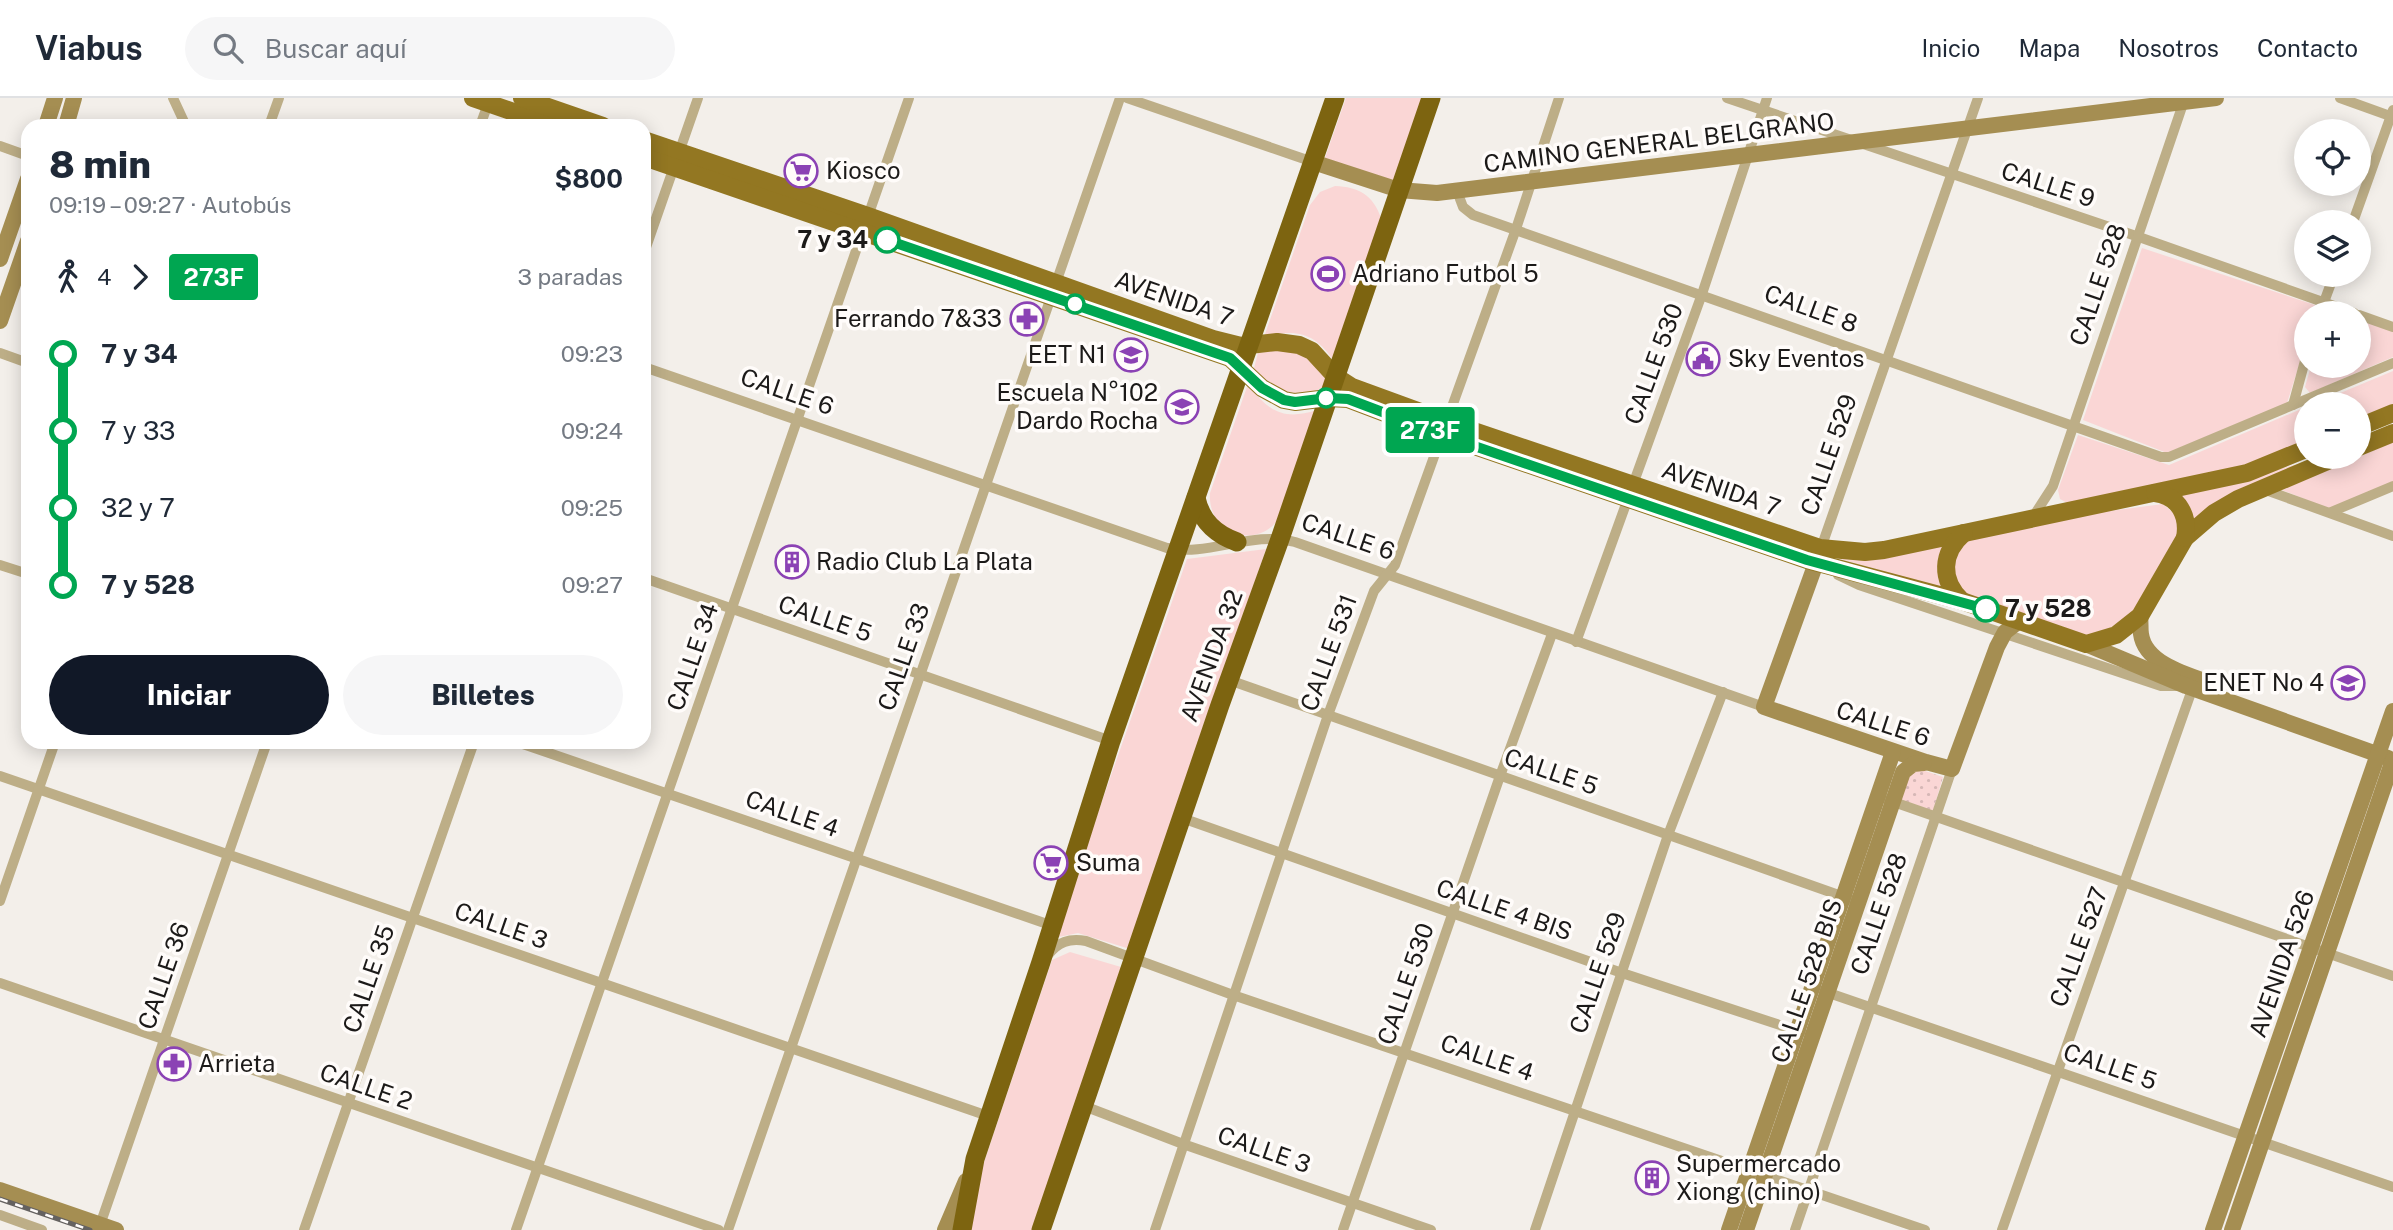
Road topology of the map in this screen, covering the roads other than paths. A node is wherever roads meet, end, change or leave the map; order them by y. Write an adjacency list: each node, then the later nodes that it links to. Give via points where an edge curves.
1 (55, 98): 22 (street)
2 (74, 98): 23 (street)
3 (173, 98): 24 (street)
4 (279, 98): 25 (street)
5 (522, 98): 28 (main road)
6 (698, 98): 36 (street)
7 (909, 98): 44 (street, CALLE 34)
8 (1120, 98): 50 (street, CALLE 33)
9 (1127, 98): 37 (street)
10 (1335, 98): 37 (highway)
11 (1431, 98): 40 (highway, AVENIDA 32)
12 (1559, 98): 39 (street, CALLE 531)
13 (1727, 98): 20 (street, CALLE 9)
14 (1767, 98): 20 (street, CALLE 530)
15 (1978, 98): 29 (street, CALLE 529)
16 (2216, 98): 19 (street, CAMINO GENERAL BELGRANO)
17 (2340, 98): 21 (street)
18 (483, 100): 26 (street); 27 (main road)
19 (2184, 100): 29 (street, CAMINO GENERAL BELGRANO); 47 (street, CALLE 528)
20 (1763, 111): 30 (street, CALLE 9); 34 (street, CALLE 530)
21 (2392, 115): 43 (street)
22 (48, 119)
23 (68, 119)
24 (183, 119)
25 (272, 119)
26 (481, 119)
27 (535, 119)
28 (583, 119)
29 (1969, 127): 30 (street, CAMINO GENERAL BELGRANO); 38 (street, CALLE 529)
30 (1853, 142): 34 (street, CAMINO GENERAL BELGRANO); 38 (street, CALLE 9)
31 (651, 144): 36 (main road, AVENIDA 7)
32 (0, 146): 33 (street)
33 (21, 154)
34 (1750, 154): 39 (street, CAMINO GENERAL BELGRANO); 51 (street, CALLE 530)
35 (651, 158): 36 (main road, AVENIDA 7)
36 (677, 160): 44 (main road, AVENIDA 7); 46 (street)
37 (1313, 162): 40 (street); 56 (highway)
38 (1951, 175): 47 (street, CALLE 9); 58 (street, CALLE 529)
39 (1531, 181): 41 (street, CAMINO GENERAL BELGRANO); 45 (street, CALLE 531)
40 (1399, 191): 41 (street, CAMINO GENERAL BELGRANO); 63 (highway, AVENIDA 32)
41 (1457, 191): 45 (street, CALLE 8, via 1467,212)
42 (21, 199): 48 (street)
43 (2357, 210)
44 (865, 224): 50 (main road, AVENIDA 7); 68 (street, CALLE 34)
45 (1516, 229): 51 (street, CALLE 8); 71 (street, CALLE 531)
46 (651, 233)
47 (2138, 237): 52 (street, CALLE 9); 70 (street, CALLE 528)
48 (0, 259)
49 (21, 261): 54 (street)
50 (1054, 290): 56 (main road, AVENIDA 7, via 1234,345); 61 (main road, AVENIDA 7, via 1230,358); 76 (street, CALLE 33)
51 (1702, 294): 58 (street, CALLE 8); 80 (street, CALLE 530)
52 (2304, 301)
53 (2371, 319): 55 (street, CALLE 9)
54 (0, 321)
55 (2393, 327)
56 (1250, 345): 61 (highway); 63 (main road, AVENIDA 7, via 1299,345 1317,355)
57 (0, 354): 59 (street)
58 (1887, 360): 70 (street, CALLE 8); 92 (street, CALLE 529)
59 (21, 361)
60 (2393, 363): 66 (street)
61 (1242, 367): 65 (main road, AVENIDA 7, via 1262,388 1284,400); 82 (highway)
62 (651, 369): 68 (street, CALLE 6)
63 (1335, 376): 65 (highway, AVENIDA 32); 71 (main road, AVENIDA 7)
64 (2300, 378): 66 (street)
65 (1328, 398): 71 (main road, AVENIDA 7, via 1348,399); 89 (highway, AVENIDA 32)
66 (2293, 405): 70 (street, CALLE 8, via 2169,457)
67 (2393, 413): 69 (main road)
68 (797, 420): 76 (street, CALLE 6); 98 (street, CALLE 34)
69 (2371, 422)
70 (2075, 426): 77 (street, CALLE 528)
71 (1445, 428): 80 (main road, AVENIDA 7); 95 (street, CALLE 531)
72 (2393, 433): 73 (main road)
73 (2371, 442)
74 (2294, 454): 81 (main road, AVENIDA 7, via 2247,472)
75 (2307, 469): 79 (main road)
76 (986, 484): 91 (street, CALLE 6); 105 (street, CALLE 33)
77 (2053, 486): 83 (street, via 2056,502); 85 (street, CALLE 528)
78 (2393, 486): 84 (street)
79 (2260, 488): 84 (street); 88 (main road, via 2214,513)
80 (1631, 492): 92 (main road, AVENIDA 7); 103 (street, CALLE 530)
81 (2151, 493): 83 (main road, AVENIDA 7); 88 (main road, via 2162,494 2180,506 2187,527)
82 (1196, 498): 90 (highway, via 1208,525); 91 (highway)
83 (2068, 509): 85 (main road, AVENIDA 7)
84 (2331, 512): 87 (street)
85 (2033, 517): 86 (main road, AVENIDA 7)
86 (1964, 533): 92 (main road, AVENIDA 7, via 1874,551); 97 (main road, via 1949,550 1945,572)
87 (2393, 536)
88 (2185, 538): 99 (main road)
89 (1280, 539): 90 (street, CALLE 6); 95 (street, CALLE 6); 106 (highway, AVENIDA 32)
90 (1237, 542): 91 (street, CALLE 6)
91 (1178, 549): 112 (highway)
92 (1818, 555): 97 (main road, AVENIDA 7); 101 (street, AVENIDA 7, via 1859,584); 109 (street, CALLE 529)
93 (0, 565): 94 (street)
94 (21, 572)
95 (1388, 575): 102 (street, CALLE 6); 111 (street, CALLE 531, via 1374,591)
96 (651, 580): 98 (street, CALLE 5)
97 (1962, 601): 100 (main road, AVENIDA 7)
98 (732, 608): 105 (street, CALLE 5); 124 (street, CALLE 34)
99 (2140, 616): 104 (main road, via 2116,635); 107 (street, AVENIDA 7, via 2148,650)
100 (2019, 621): 101 (street, CALLE 528); 104 (main road, AVENIDA 7)
101 (2005, 632): 107 (street, AVENIDA 7, via 2161,686); 120 (street, CALLE 528)
102 (1552, 634): 103 (street, CALLE 6); 122 (street, CALLE 530)
103 (1576, 642): 108 (street, CALLE 6)
104 (2086, 644): 107 (street, AVENIDA 7)
105 (921, 674): 112 (street, CALLE 5); 131 (street, CALLE 33)
106 (1229, 680): 111 (street, CALLE 5); 127 (highway, AVENIDA 32)
107 (2192, 684): 118 (street, AVENIDA 7); 132 (street, CALLE 527)
108 (1723, 692): 109 (street, CALLE 6); 128 (street, CALLE 529)
109 (1764, 707): 117 (street, CALLE 6)
110 (2393, 711): 118 (street, AVENIDA 526)
111 (1328, 716): 122 (street, CALLE 5); 129 (street, CALLE 531)
112 (1111, 741): 137 (highway)
113 (53, 749): 123 (street)
114 (265, 749): 130 (street, CALLE 36)
115 (472, 749): 136 (street, CALLE 35)
116 (537, 749): 124 (street, CALLE 4)
117 (1893, 752): 119 (street, CALLE 6); 125 (street, CALLE 528 BIS)
118 (2388, 753): 138 (street, AVENIDA 526)
119 (1926, 762): 120 (street, CALLE 6); 125 (street, CALLE 528 BIS, via 1903,772)
120 (1952, 769): 126 (street, CALLE 528)
121 (0, 776): 123 (street, CALLE 3)
122 (1500, 776): 128 (street, CALLE 5); 135 (street, CALLE 530)
123 (39, 790): 130 (street, CALLE 3); 134 (street)
124 (668, 794): 131 (street, CALLE 4); 144 (street, CALLE 34)
125 (1886, 799): 126 (street); 133 (street, CALLE 528 BIS)
126 (1937, 815): 132 (street); 147 (street, CALLE 528)
127 (1182, 818): 129 (street, CALLE 4 BIS); 139 (highway, AVENIDA 32)
128 (1668, 835): 133 (street, CALLE 5); 141 (street, CALLE 529)
129 (1280, 853): 135 (street, CALLE 4 BIS); 146 (street, CALLE 531)
130 (228, 855): 136 (street, CALLE 3); 149 (street, CALLE 36)
131 (857, 859): 137 (street, CALLE 4); 150 (street, CALLE 33)
132 (2124, 882): 138 (street); 152 (street, CALLE 527)
133 (1852, 900): 145 (street, CALLE 528 BIS)
134 (0, 901)
135 (1452, 914): 141 (street, CALLE 4 BIS); 151 (street, CALLE 530)
136 (413, 918): 144 (street, CALLE 3); 153 (street, CALLE 35)
137 (1053, 926): 140 (highway)
138 (2320, 950): 142 (street); 157 (street, AVENIDA 526); 158 (street, AVENIDA 526)
139 (1134, 959): 140 (street, CALLE 4, via 1077,939 1059,943); 146 (street, CALLE 4); 154 (highway, AVENIDA 32)
140 (1041, 962): 156 (highway)
141 (1622, 973): 148 (street, CALLE 4 BIS); 155 (street, CALLE 529)
142 (2393, 976)
143 (0, 983): 149 (street, CALLE 2)
144 (602, 983): 150 (street, CALLE 3); 161 (street, CALLE 34)
145 (1820, 989): 147 (street, CALLE 5); 148 (street, CALLE 528 BIS)
146 (1233, 995): 151 (street, CALLE 4); 159 (street, CALLE 531)
147 (1871, 1007): 152 (street, CALLE 5); 164 (street, CALLE 528)
148 (1806, 1031): 162 (street, CALLE 528 BIS)
149 (164, 1039): 153 (street, CALLE 2); 168 (street, CALLE 36)
150 (791, 1048): 156 (street, CALLE 3); 173 (street, CALLE 33)
151 (1405, 1052): 155 (street, CALLE 4); 166 (street, CALLE 530)
152 (2057, 1071): 157 (street, CALLE 5); 185 (street, CALLE 527)
153 (349, 1103): 161 (street, CALLE 2); 170 (street, CALLE 35)
154 (1084, 1107): 159 (street, CALLE 3); 176 (highway, AVENIDA 32)
155 (1574, 1111): 162 (street, CALLE 4); 180 (street, CALLE 529)
156 (988, 1116): 160 (highway)
157 (2247, 1135): 158 (street, CALLE 5); 186 (street, AVENIDA 526)
158 (2264, 1141): 163 (street, CALLE 5); 187 (street, AVENIDA 526)
159 (1183, 1144): 166 (street, CALLE 3); 177 (street, CALLE 531)
160 (975, 1159): 174 (street); 175 (highway)
161 (538, 1168): 171 (street, CALLE 34); 172 (street, CALLE 2)
162 (1757, 1174): 164 (street, CALLE 4); 181 (street, CALLE 528 BIS); 182 (street, CALLE 528 BIS)
163 (2393, 1187)
164 (1809, 1189): 183 (street, CALLE 528); 184 (street, CALLE 4)
165 (0, 1190): 168 (street)
166 (1352, 1203): 178 (street, CALLE 530); 179 (street, CALLE 3)
167 (0, 1216): 169 (street)
168 (108, 1227)
169 (42, 1230)
170 (304, 1230)
171 (516, 1230)
172 (719, 1230)
173 (728, 1230)
174 (945, 1230)
175 (962, 1230)
176 (1041, 1230)
177 (1154, 1230)
178 (1343, 1230)
179 (1431, 1230)
180 (1535, 1230)
181 (1729, 1230)
182 (1746, 1230)
183 (1795, 1230)
184 (1925, 1230)
185 (2002, 1230)
186 (2213, 1230)
187 (2232, 1230)

